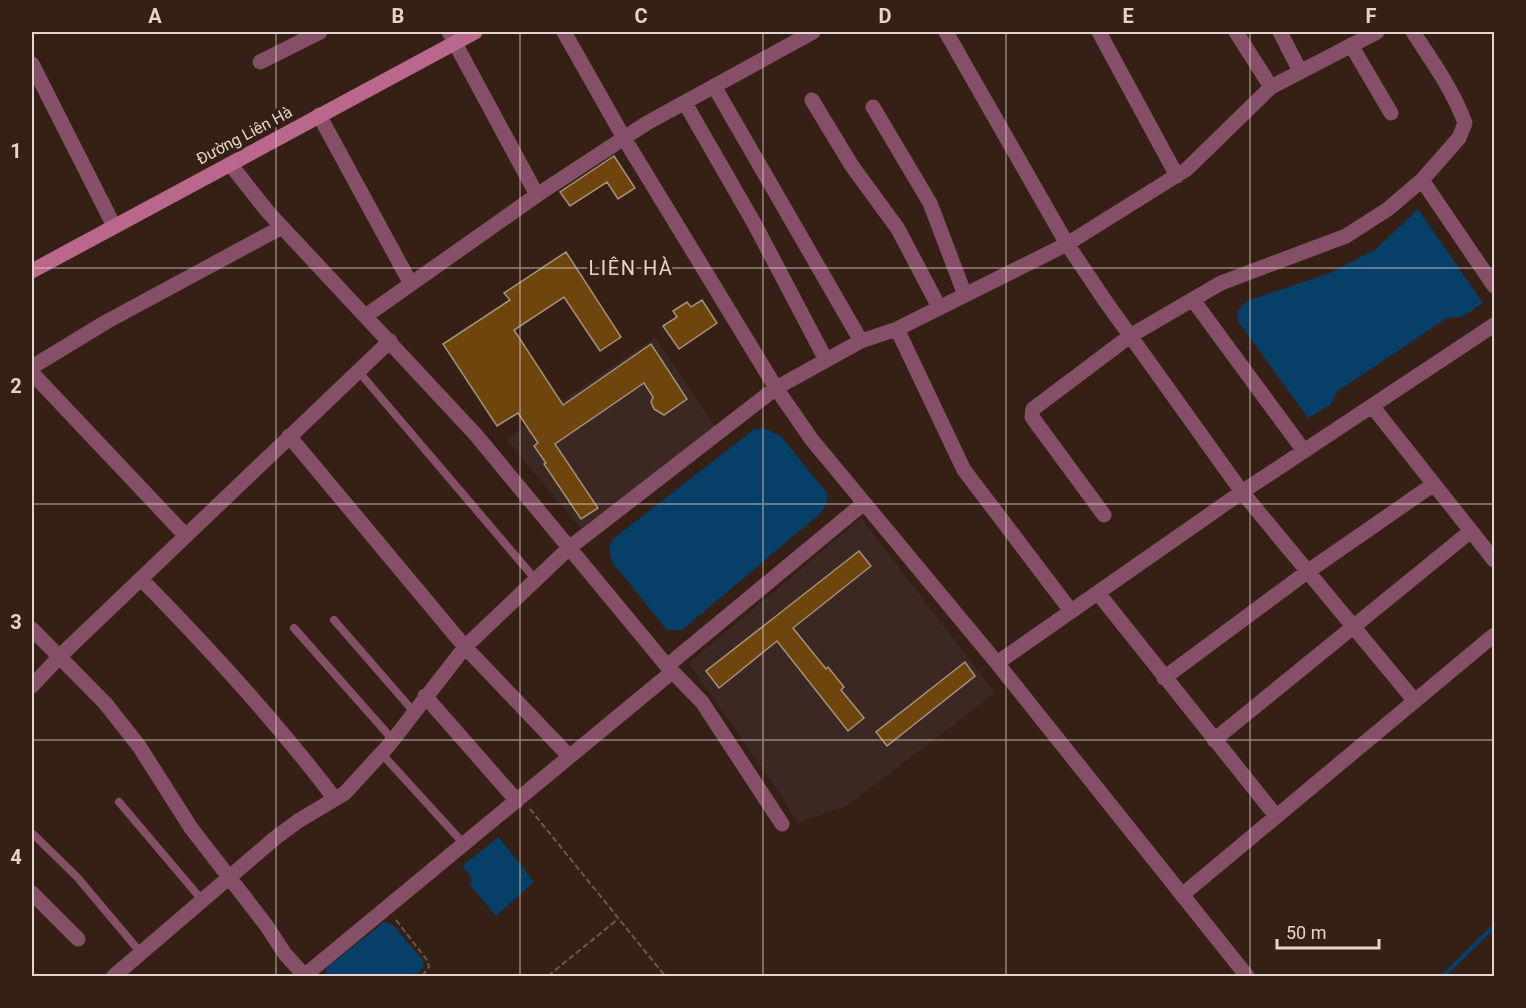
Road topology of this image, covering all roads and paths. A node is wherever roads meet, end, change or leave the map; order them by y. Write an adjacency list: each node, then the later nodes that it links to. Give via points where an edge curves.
1 (320, 32): 13 (street)
2 (475, 32): 11 (main road, Đường Liên Hà)
3 (564, 32): 23 (street)
4 (813, 32): 16 (street)
5 (946, 32): 30 (street)
6 (1099, 32): 25 (street)
7 (1236, 32): 17 (street)
8 (1280, 32): 15 (street)
9 (1377, 32): 12 (street)
10 (1413, 32): 26 (street, via 1441,74 1464,123 1459,138)
11 (452, 37): 22 (main road, Đường Liên Hà); 27 (street)
12 (1351, 45): 15 (street); 21 (street)
13 (260, 62)
14 (32, 64): 28 (street)
15 (1300, 71): 17 (street)
16 (714, 86): 19 (street); 42 (street)
17 (1271, 87): 25 (street, via 1209,150)
18 (812, 100): 36 (street, via 852,166 898,229)
19 (685, 103): 23 (street); 43 (street)
20 (873, 106): 34 (street, via 930,203)
21 (1391, 113)
22 (319, 116): 24 (main road, Đường Liên Hà); 32 (street)
23 (624, 138): 27 (street); 47 (street)
24 (230, 164): 28 (main road, Đường Liên Hà); 29 (street)
25 (1177, 176): 30 (street)
26 (1422, 180): 33 (street); 35 (street, via 1346,237 1221,283)
27 (537, 195): 32 (street)
28 (114, 226): 31 (main road, Đường Liên Hà)
29 (282, 227): 37 (street); 44 (street, via 106,322)
30 (1067, 244): 34 (street); 40 (street)
31 (32, 271)
32 (411, 284): 37 (street)
33 (1494, 286)
34 (965, 295): 36 (street)
35 (1193, 300): 40 (street); 50 (street)
36 (939, 308): 39 (street)
37 (367, 315): 41 (street)
38 (1494, 325): 48 (street)
39 (897, 329): 42 (street); 63 (street, via 964,470)
40 (1131, 336): 52 (street); 54 (street, via 1031,412)
41 (390, 341): 45 (street); 57 (street, via 476,435)
42 (861, 341): 43 (street)
43 (826, 360): 47 (street)
44 (32, 367)
45 (359, 372): 49 (street); 61 (lane)
46 (32, 373): 56 (street)
47 (776, 388): 53 (street, via 812,440); 57 (street)
48 (1372, 406): 50 (street); 51 (street)
49 (289, 436): 56 (street); 69 (street)
50 (1304, 451): 52 (street)
51 (1434, 484): 55 (street); 59 (street)
52 (1242, 492): 59 (street); 62 (street)
53 (864, 503): 71 (street); 72 (street)
54 (1104, 515)
55 (1471, 531): 58 (street); 65 (street)
56 (186, 536): 60 (street)
57 (569, 548): 61 (street); 72 (street)
58 (1494, 561)
59 (1307, 572): 65 (street); 73 (street)
60 (141, 579): 70 (street); 82 (street, via 283,732)
61 (536, 580): 69 (street)
62 (1098, 593): 63 (street); 73 (street)
63 (1071, 611): 71 (street)
64 (334, 620): 77 (lane)
65 (1352, 627): 76 (street); 79 (street)
66 (294, 628): 78 (lane)
67 (32, 629): 70 (street)
68 (1494, 635): 76 (street)
69 (465, 647): 75 (street); 81 (street)
70 (60, 656): 74 (street); 89 (street, via 139,746 191,828)
71 (997, 663): 91 (street)
72 (669, 669): 81 (street); 86 (street, via 702,702)
73 (1164, 678): 79 (street)
74 (32, 686)
75 (425, 696): 77 (street); 83 (street)
76 (1414, 700): 85 (street)
77 (414, 712): 78 (street)
78 (393, 740): 80 (street)
79 (1214, 740): 85 (street)
80 (381, 753): 82 (street); 88 (lane)
81 (569, 756): 83 (street)
82 (335, 799): 89 (street, via 298,820)
83 (518, 799): 88 (street); 94 (path)
84 (119, 802): 92 (lane)
85 (1276, 816): 91 (street)
86 (782, 824)
87 (32, 833): 96 (lane)
88 (464, 844): 93 (street)
89 (228, 877): 92 (street); 98 (street)
90 (32, 893): 95 (street)
91 (1182, 895): 102 (street)
92 (202, 900): 96 (street)
93 (387, 908): 98 (street); 99 (path, via 427,960 429,967)
94 (618, 919): 100 (path); 101 (path)
95 (78, 939)
96 (141, 953): 97 (street)
97 (114, 976)
98 (305, 976)
99 (422, 976)
100 (548, 976)
101 (665, 976)
102 (1247, 976)

